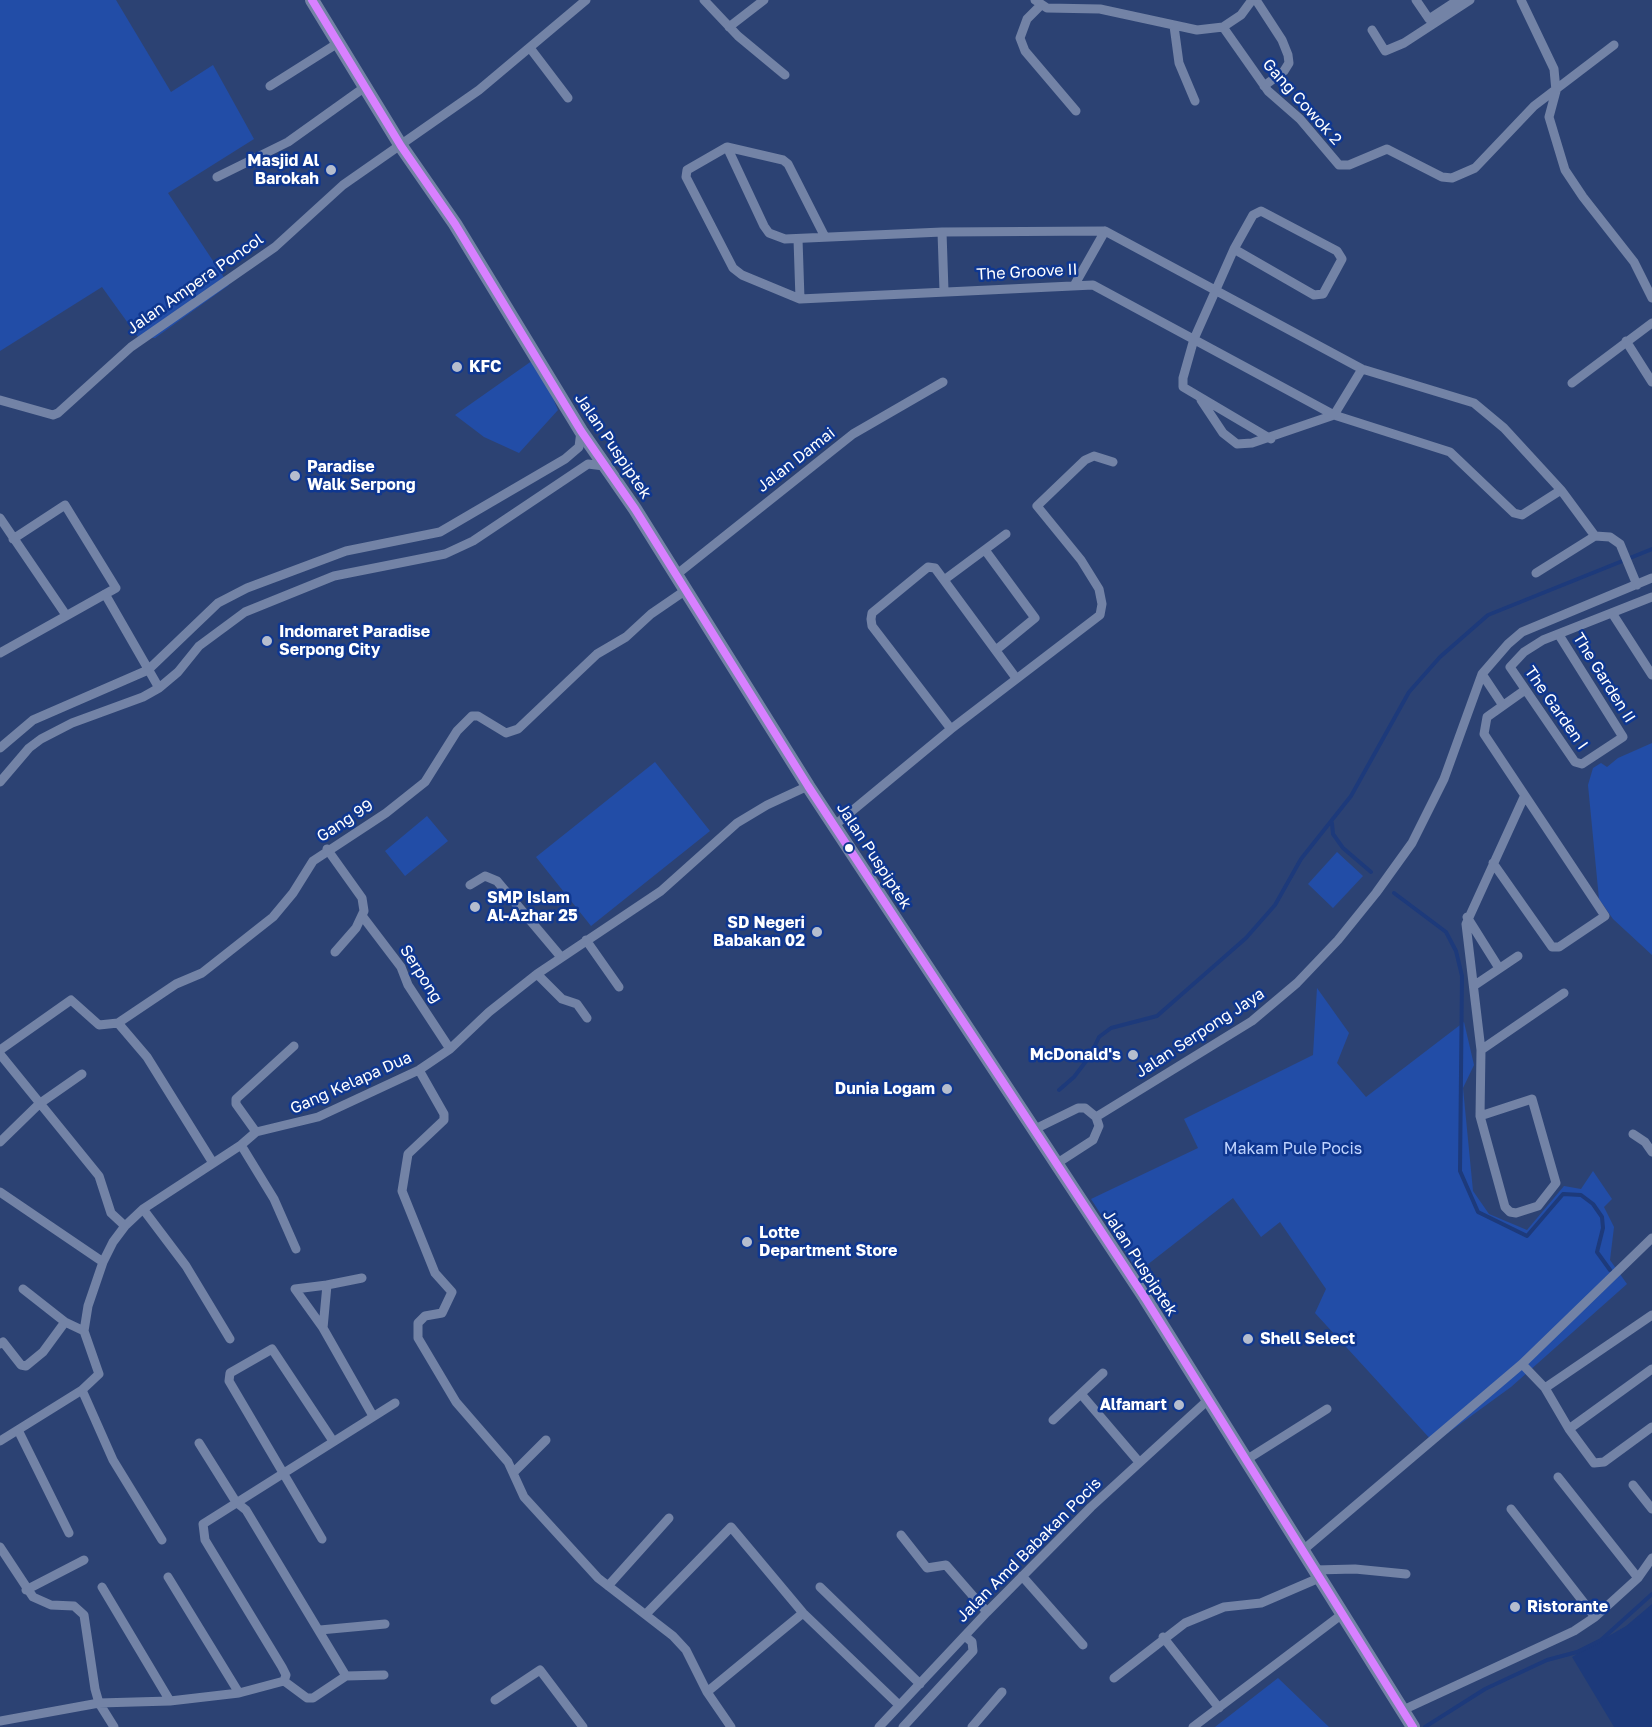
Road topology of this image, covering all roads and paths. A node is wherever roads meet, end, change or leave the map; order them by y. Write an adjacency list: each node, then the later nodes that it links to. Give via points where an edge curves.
1 (312, 0): 15 (main road, Jalan Puspiptek)
2 (586, 0): 17 (street)
3 (704, 0): 12 (street)
4 (764, 0): 12 (street)
5 (1254, 0): 13 (street, via 1241,15); 20 (street, via 1288,55 1289,63)
6 (1416, 0): 7 (street, via 1429,19)
7 (1458, 0)
8 (1470, 0): 14 (street, via 1385,51)
9 (1521, 0): 22 (street, via 1554,69)
10 (1038, 2): 11 (street, via 1057,9 1100,9); 25 (street, via 1020,38 1025,51)
11 (1174, 26): 13 (street, via 1197,30); 24 (street, via 1179,63)
12 (729, 27): 18 (street)
13 (1222, 27): 20 (street, Gang Cowok 2)
14 (1372, 30)
15 (338, 43): 19 (street); 21 (main road, Jalan Puspiptek)
16 (1614, 45): 22 (street)
17 (530, 48): 23 (street); 26 (street)
18 (785, 75)
19 (270, 86)
20 (1264, 86): 22 (street, Gang Cowok 2, via 1339,165 1387,149 1442,177 1463,175 1486,158)
21 (365, 87): 26 (main road, Jalan Puspiptek); 28 (street, via 288,142)
22 (1556, 87): 38 (street, via 1549,117 1565,170 1634,262)
23 (568, 98)
24 (1195, 101)
25 (1076, 111)
26 (401, 146): 47 (street, Jalan Ampera Poncol, via 343,185 275,247 131,347 58,413 53,415); 49 (main road, Jalan Puspiptek, via 455,224)
27 (727, 147): 31 (street, via 788,164); 32 (street, via 769,233); 37 (street, The Groove II, via 691,166 686,177 733,268)
28 (217, 177)
29 (942, 231): 30 (street); 31 (street); 35 (street)
30 (1105, 231): 34 (street); 36 (street)
31 (825, 237): 32 (street)
32 (798, 239): 37 (street)
33 (1234, 249): 33 (street, via 1253,215 1261,211 1337,251 1342,259 1323,294 1314,295); 36 (street)
34 (1075, 284): 35 (street, The Groove II); 40 (street, The Groove II, via 1093,285)
35 (944, 291): 37 (street, The Groove II)
36 (1217, 292): 40 (street); 42 (street)
37 (800, 298)
38 (1652, 298)
39 (1652, 323): 41 (street)
40 (1194, 339): 46 (street, via 1182,383 1186,391); 48 (street, The Groove II)
41 (1626, 341): 44 (street); 45 (street)
42 (1362, 369): 48 (street); 53 (street, via 1474,403 1504,428)
43 (943, 382): 61 (street, Jalan Damai, via 853,434)
44 (1652, 382)
45 (1572, 383)
46 (1200, 398): 50 (street); 50 (street, via 1223,433 1237,444)
47 (0, 400)
48 (1334, 416): 50 (street); 53 (street, The Groove II, via 1450,452 1514,513 1522,515)
49 (581, 431): 52 (main road, Jalan Puspiptek); 59 (street, via 581,441 574,452 460,523 423,538 346,551)
50 (1271, 439)
51 (1113, 462): 77 (street, via 1090,457 1037,504 1099,589 1102,612)
52 (604, 466): 61 (main road, Jalan Puspiptek); 62 (street, via 588,464 473,541 445,554)
53 (1561, 490): 56 (street)
54 (0, 518): 57 (street)
55 (1006, 534): 58 (street)
56 (1595, 536): 60 (street); 65 (street, via 1610,537 1620,544)
57 (13, 539): 67 (street, via 65,506 116,588); 70 (street)
58 (985, 550): 64 (street); 72 (street, via 1035,618)
59 (328, 558): 62 (street); 74 (street, via 218,603)
60 (1536, 573)
61 (676, 574): 66 (main road, Jalan Puspiptek)
62 (334, 576): 78 (street, via 245,612 199,646)
63 (1652, 578): 65 (street, Jalan Serpong Jaya)
64 (944, 580): 72 (street); 81 (street, via 935,568 928,567 871,616 872,626)
65 (1637, 585): 75 (street, Jalan Serpong Jaya, via 1522,632)
66 (686, 590): 85 (main road, Jalan Puspiptek); 88 (street, Gang 99, via 626,637 597,654 518,729 506,733 472,716 457,731 425,782 386,813)
67 (105, 594): 70 (street); 74 (street)
68 (1652, 597): 69 (street, The Garden I)
69 (1612, 613): 71 (street, The Garden I); 76 (street)
70 (66, 615): 73 (street)
71 (1559, 634): 79 (street, The Garden I, via 1524,652 1510,667); 82 (street, The Garden II)
72 (996, 650): 77 (street)
73 (0, 653)
74 (148, 670): 78 (street); 83 (street, via 33,720)
75 (1482, 674): 80 (street); 112 (street, Jalan Serpong Jaya, via 1444,779 1412,843 1345,931 1297,983 1252,1021)
76 (1652, 675)
77 (1017, 678): 81 (street)
78 (159, 688): 84 (street, via 42,739 29,748)
79 (1525, 690): 80 (street); 82 (street, The Garden I, via 1578,764)
80 (1502, 704): 86 (street, via 1487,717 1484,734)
81 (951, 729): 87 (street)
82 (1623, 736)
83 (0, 748)
84 (0, 782)
85 (808, 786): 87 (main road, Jalan Puspiptek); 93 (street, Gang Kelapa Dua, via 737,823 660,891)
86 (1524, 797): 89 (street); 89 (street, via 1605,916 1559,947 1552,947)
87 (835, 825): 113 (main road, Jalan Puspiptek)
88 (327, 849): 91 (street, via 362,898); 103 (street, Gang 99, via 313,861 273,917 202,973 176,984)
89 (1492, 863): 92 (street)
90 (470, 885): 96 (street, via 485,876 496,881)
91 (363, 917): 94 (street); 105 (street, Serpong, via 401,967 408,985)
92 (1467, 917): 97 (street); 99 (street)
93 (586, 940): 96 (street, Gang Kelapa Dua); 100 (street)
94 (335, 952)
95 (1518, 956): 97 (street)
96 (561, 957): 98 (street, Gang Kelapa Dua)
97 (1499, 969): 99 (street)
98 (537, 974): 102 (street, via 562,999 577,1004); 105 (street, Gang Kelapa Dua)
99 (1475, 985): 106 (street)
100 (619, 987)
101 (1564, 993): 106 (street)
102 (587, 1018)
103 (118, 1023): 107 (street, via 99,1024 73,1000); 119 (street, via 147,1056)
104 (294, 1046): 114 (street, via 236,1098 236,1104)
105 (450, 1049): 108 (street, Gang Kelapa Dua)
106 (1481, 1050): 111 (street)
107 (0, 1052): 110 (street)
108 (419, 1070): 114 (street, Gang Kelapa Dua, via 318,1117); 156 (street, via 444,1120 408,1154 402,1191 435,1273 452,1292 442,1313 425,1316 416,1331 456,1402)
109 (82, 1074): 110 (street)
110 (39, 1104): 116 (street); 123 (street, via 99,1176 111,1214)
111 (1480, 1116): 111 (street, via 1505,1207 1516,1213 1538,1206 1556,1183 1532,1099)
112 (1096, 1117): 113 (street, via 1085,1108 1078,1108); 120 (street, via 1099,1126 1093,1140)
113 (1033, 1130): 120 (main road, Jalan Puspiptek)
114 (256, 1132): 117 (street, Gang Kelapa Dua)
115 (1633, 1134): 118 (street)
116 (0, 1142)
117 (241, 1145): 119 (street, Gang Kelapa Dua); 125 (street, via 274,1199)
118 (1652, 1152)
119 (213, 1163): 122 (street, Gang Kelapa Dua)
120 (1056, 1164): 142 (main road, Jalan Puspiptek)
121 (0, 1192): 126 (street)
122 (144, 1209): 123 (street, Gang Kelapa Dua); 134 (street, via 186,1266)
123 (125, 1226): 126 (street, Gang Kelapa Dua)
124 (1652, 1238): 136 (street)
125 (296, 1249)
126 (103, 1262): 133 (street, Gang Kelapa Dua)
127 (362, 1278): 128 (street)
128 (327, 1285): 132 (street); 132 (street, via 296,1289)
129 (23, 1288): 131 (street)
130 (1652, 1315): 139 (street)
131 (64, 1322): 133 (street); 135 (street, via 43,1352 26,1366)
132 (323, 1328): 145 (street)
133 (84, 1331): 140 (street, via 100,1370)
134 (230, 1339)
135 (1, 1342)
136 (1522, 1364): 139 (street); 169 (street)
137 (1652, 1369): 148 (street)
138 (1103, 1373): 141 (street)
139 (1545, 1388): 148 (street)
140 (82, 1390): 149 (street); 167 (street, via 114,1460)
141 (1081, 1394): 146 (street); 155 (street)
142 (1208, 1400): 154 (main road, Jalan Puspiptek); 155 (street, Jalan Amd Babakan Pocis)
143 (395, 1403): 145 (street)
144 (1328, 1409): 154 (street)
145 (373, 1416): 152 (street)
146 (1053, 1420)
147 (1652, 1426): 148 (street, via 1597,1464)
148 (1569, 1429)
149 (18, 1430): 151 (street); 164 (street)
150 (546, 1440): 156 (street)
151 (0, 1441)
152 (333, 1442): 157 (street); 157 (street, via 272,1349 242,1365 231,1373 229,1381)
153 (199, 1443): 160 (street)
154 (1246, 1460): 169 (main road, Jalan Puspiptek)
155 (1139, 1462): 174 (street, Jalan Amd Babakan Pocis)
156 (514, 1472): 177 (street, via 524,1497)
157 (283, 1473): 160 (street); 166 (street)
158 (1558, 1476): 176 (street)
159 (1633, 1485): 162 (street)
160 (236, 1502): 187 (street, via 246,1510); 194 (street, via 203,1524 202,1534 282,1668)
161 (1511, 1509): 185 (street)
162 (1652, 1509)
163 (669, 1518): 177 (street)
164 (69, 1533)
165 (901, 1535): 181 (street, via 927,1568 946,1565)
166 (322, 1539)
167 (162, 1540)
168 (0, 1547): 180 (street)
169 (1302, 1551): 172 (main road, Jalan Puspiptek)
170 (1652, 1558): 176 (street)
171 (84, 1560): 180 (street)
172 (1317, 1574): 173 (street, via 1355,1569); 184 (main road, Jalan Puspiptek); 189 (street, via 1261,1603 1224,1607)
173 (1406, 1574)
174 (1022, 1576): 181 (street, Jalan Amd Babakan Pocis); 190 (street)
175 (168, 1577): 198 (street)
176 (1638, 1578): 185 (street)
177 (608, 1586): 182 (street)
178 (102, 1587): 200 (street)
179 (820, 1587): 195 (street)
180 (26, 1590): 201 (street, via 40,1602 74,1606 84,1616)
181 (987, 1612): 188 (street, Jalan Amd Babakan Pocis)
182 (647, 1613): 183 (street, via 731,1527); 196 (street, via 686,1650)
183 (803, 1613): 196 (street); 202 (street)
184 (1341, 1615): 203 (street); 204 (main road, Jalan Puspiptek)
185 (1595, 1617): 204 (street, via 1574,1631)
186 (385, 1624): 187 (street)
187 (320, 1630): 192 (street)
188 (965, 1636): 195 (street, Jalan Amd Babakan Pocis); 210 (street, via 972,1642 973,1651)
189 (1163, 1637): 193 (street); 203 (street)
190 (1083, 1645)
191 (384, 1675): 192 (street)
192 (346, 1676): 194 (street, via 313,1698 307,1698)
193 (1114, 1678)
194 (284, 1681): 198 (street)
195 (920, 1684): 202 (street, Jalan Amd Babakan Pocis)
196 (707, 1692): 208 (street)
197 (1002, 1692): 211 (street)
198 (239, 1693): 200 (street)
199 (495, 1700): 207 (street, via 540,1670)
200 (170, 1701): 201 (street)
201 (99, 1703): 205 (street); 206 (street)
202 (899, 1705): 209 (street, Jalan Amd Babakan Pocis)
203 (1219, 1707): 212 (street)
204 (1403, 1710): 213 (main road, Jalan Puspiptek)
205 (0, 1721)
206 (114, 1727)
207 (583, 1727)
208 (731, 1727)
209 (879, 1727)
210 (903, 1727)
211 (972, 1727)
212 (1192, 1727)
213 (1413, 1727)

